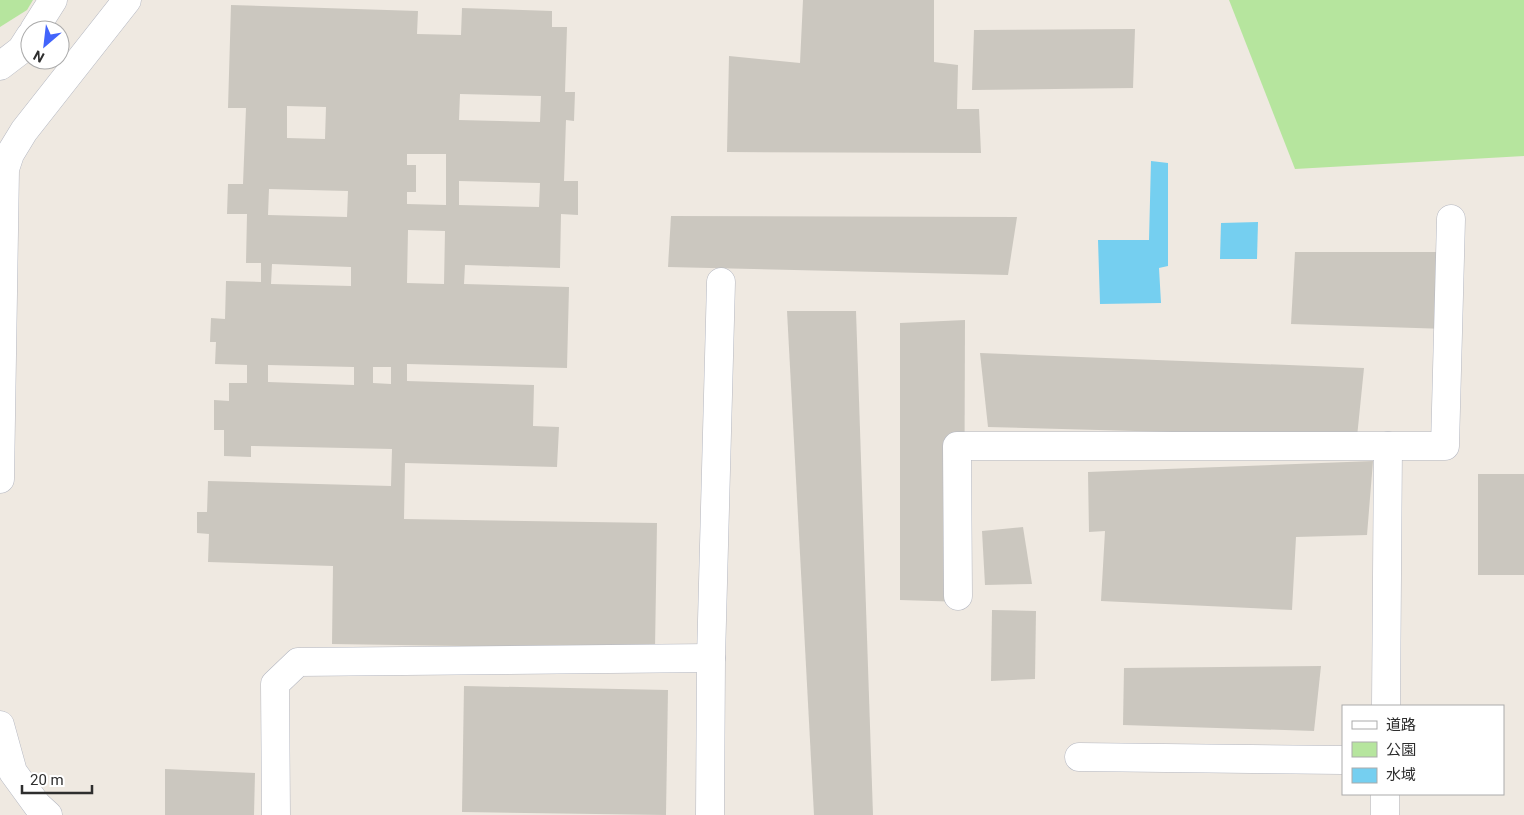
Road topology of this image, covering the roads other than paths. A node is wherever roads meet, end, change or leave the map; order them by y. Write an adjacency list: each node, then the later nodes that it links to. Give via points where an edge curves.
1 (53, 0): 3 (street)
2 (127, 0): 9 (street, via 24,131 10,154 5,170)
3 (40, 20)
4 (20, 51): 5 (street)
5 (0, 66)
6 (1451, 219): 8 (street, via 1445,446)
7 (721, 282): 11 (street)
8 (1388, 446): 10 (street, via 957,446); 12 (street)
9 (0, 479)
10 (958, 596)
11 (711, 658): 18 (street, via 298,662 275,684); 19 (street)
12 (1386, 705)
13 (0, 725): 17 (street, via 13,772)
14 (1079, 757): 15 (street)
15 (1342, 760)
16 (1385, 795): 20 (street)
17 (48, 815)
18 (276, 815)
19 (710, 815)
20 (1385, 815)

